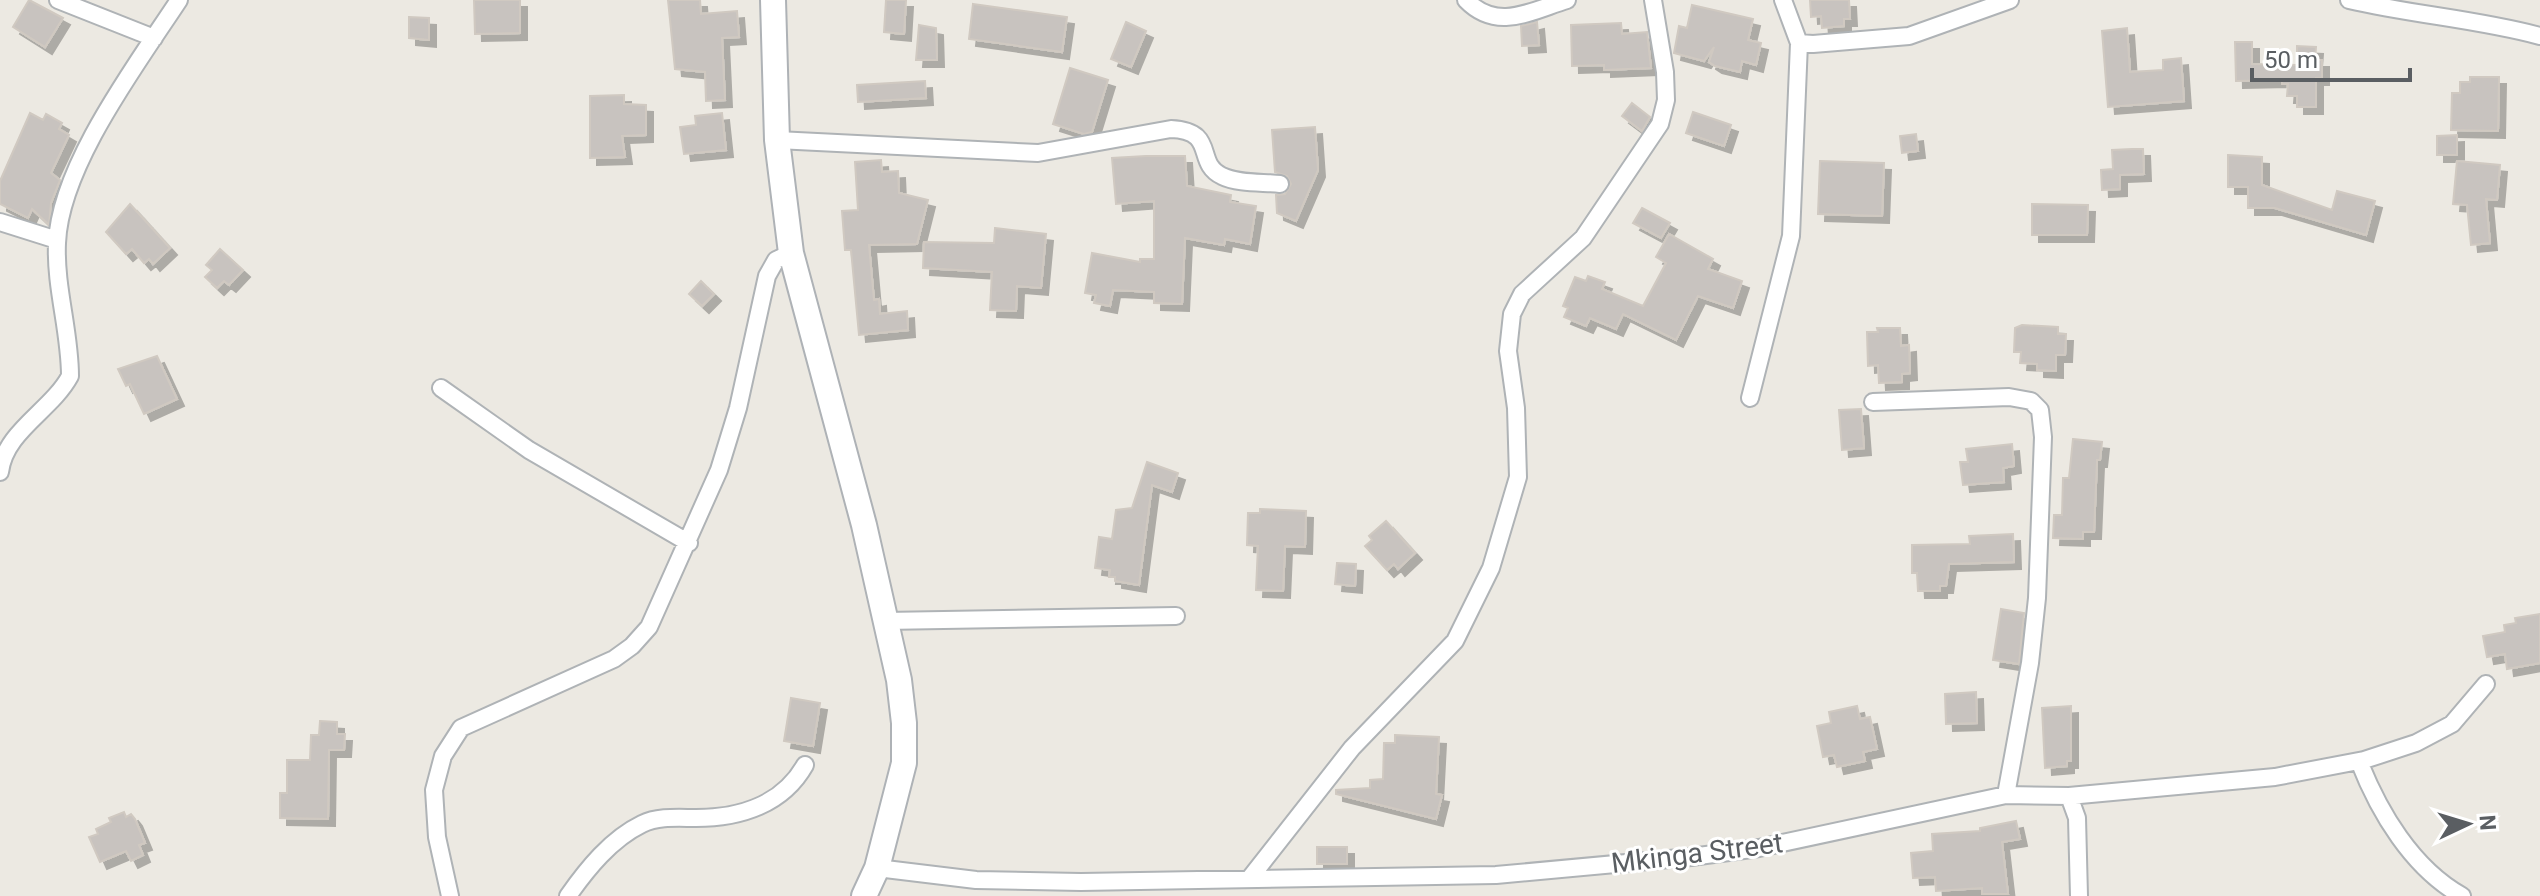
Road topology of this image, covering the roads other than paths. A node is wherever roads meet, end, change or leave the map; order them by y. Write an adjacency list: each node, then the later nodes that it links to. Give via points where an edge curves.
1 (58, 0): 11 (street)
2 (179, 0): 11 (street)
3 (773, 0): 13 (street)
4 (1466, 0): 5 (street, via 1491,18)
5 (1567, 0)
6 (1653, 0): 31 (street, via 1665,72 1660,124 1583,238 1522,294 1512,314 1508,351 1518,477 1491,568 1455,641 1352,748)
7 (1783, 0): 12 (street)
8 (2010, 0): 12 (street, via 1909,36)
9 (2349, 0): 10 (street)
10 (2540, 36)
11 (154, 38): 16 (street, via 72,173)
12 (1799, 43): 19 (street, via 1791,236)
13 (777, 140): 14 (street, via 1038,153 1188,130 1201,139 1212,168 1222,177); 17 (street)
14 (1280, 184)
15 (0, 222): 16 (street)
16 (57, 240): 21 (street, via 70,376 14,438)
17 (791, 253): 22 (street, via 776,260 767,276 738,408); 24 (street, via 864,525)
18 (441, 388): 22 (street, via 529,450)
19 (1750, 398)
20 (1873, 402): 28 (street, via 2009,397 2031,401 2040,410 2037,598)
21 (0, 472)
22 (689, 543): 32 (street, via 649,627 632,646 461,728 443,756 434,790 437,837)
23 (1176, 616): 24 (street)
24 (884, 621): 30 (street, via 899,680 904,763)
25 (2486, 684): 26 (street, Mkinga Street, via 2452,724 2416,743)
26 (2359, 761): 29 (street, Mkinga Street, via 2275,777); 36 (street, via 2384,816 2425,865)
27 (805, 765): 33 (street, via 794,785 770,804 724,816 643,824 610,847)
28 (2006, 795): 29 (street, Mkinga Street); 31 (street, Mkinga Street, via 1759,848 1691,857 1496,875)
29 (2069, 796): 35 (street, via 2077,818)
30 (877, 868): 31 (street, Mkinga Street, via 976,880); 34 (street)
31 (1250, 878)
32 (450, 896)
33 (568, 896)
34 (864, 896)
35 (2079, 896)
36 (2462, 896)

